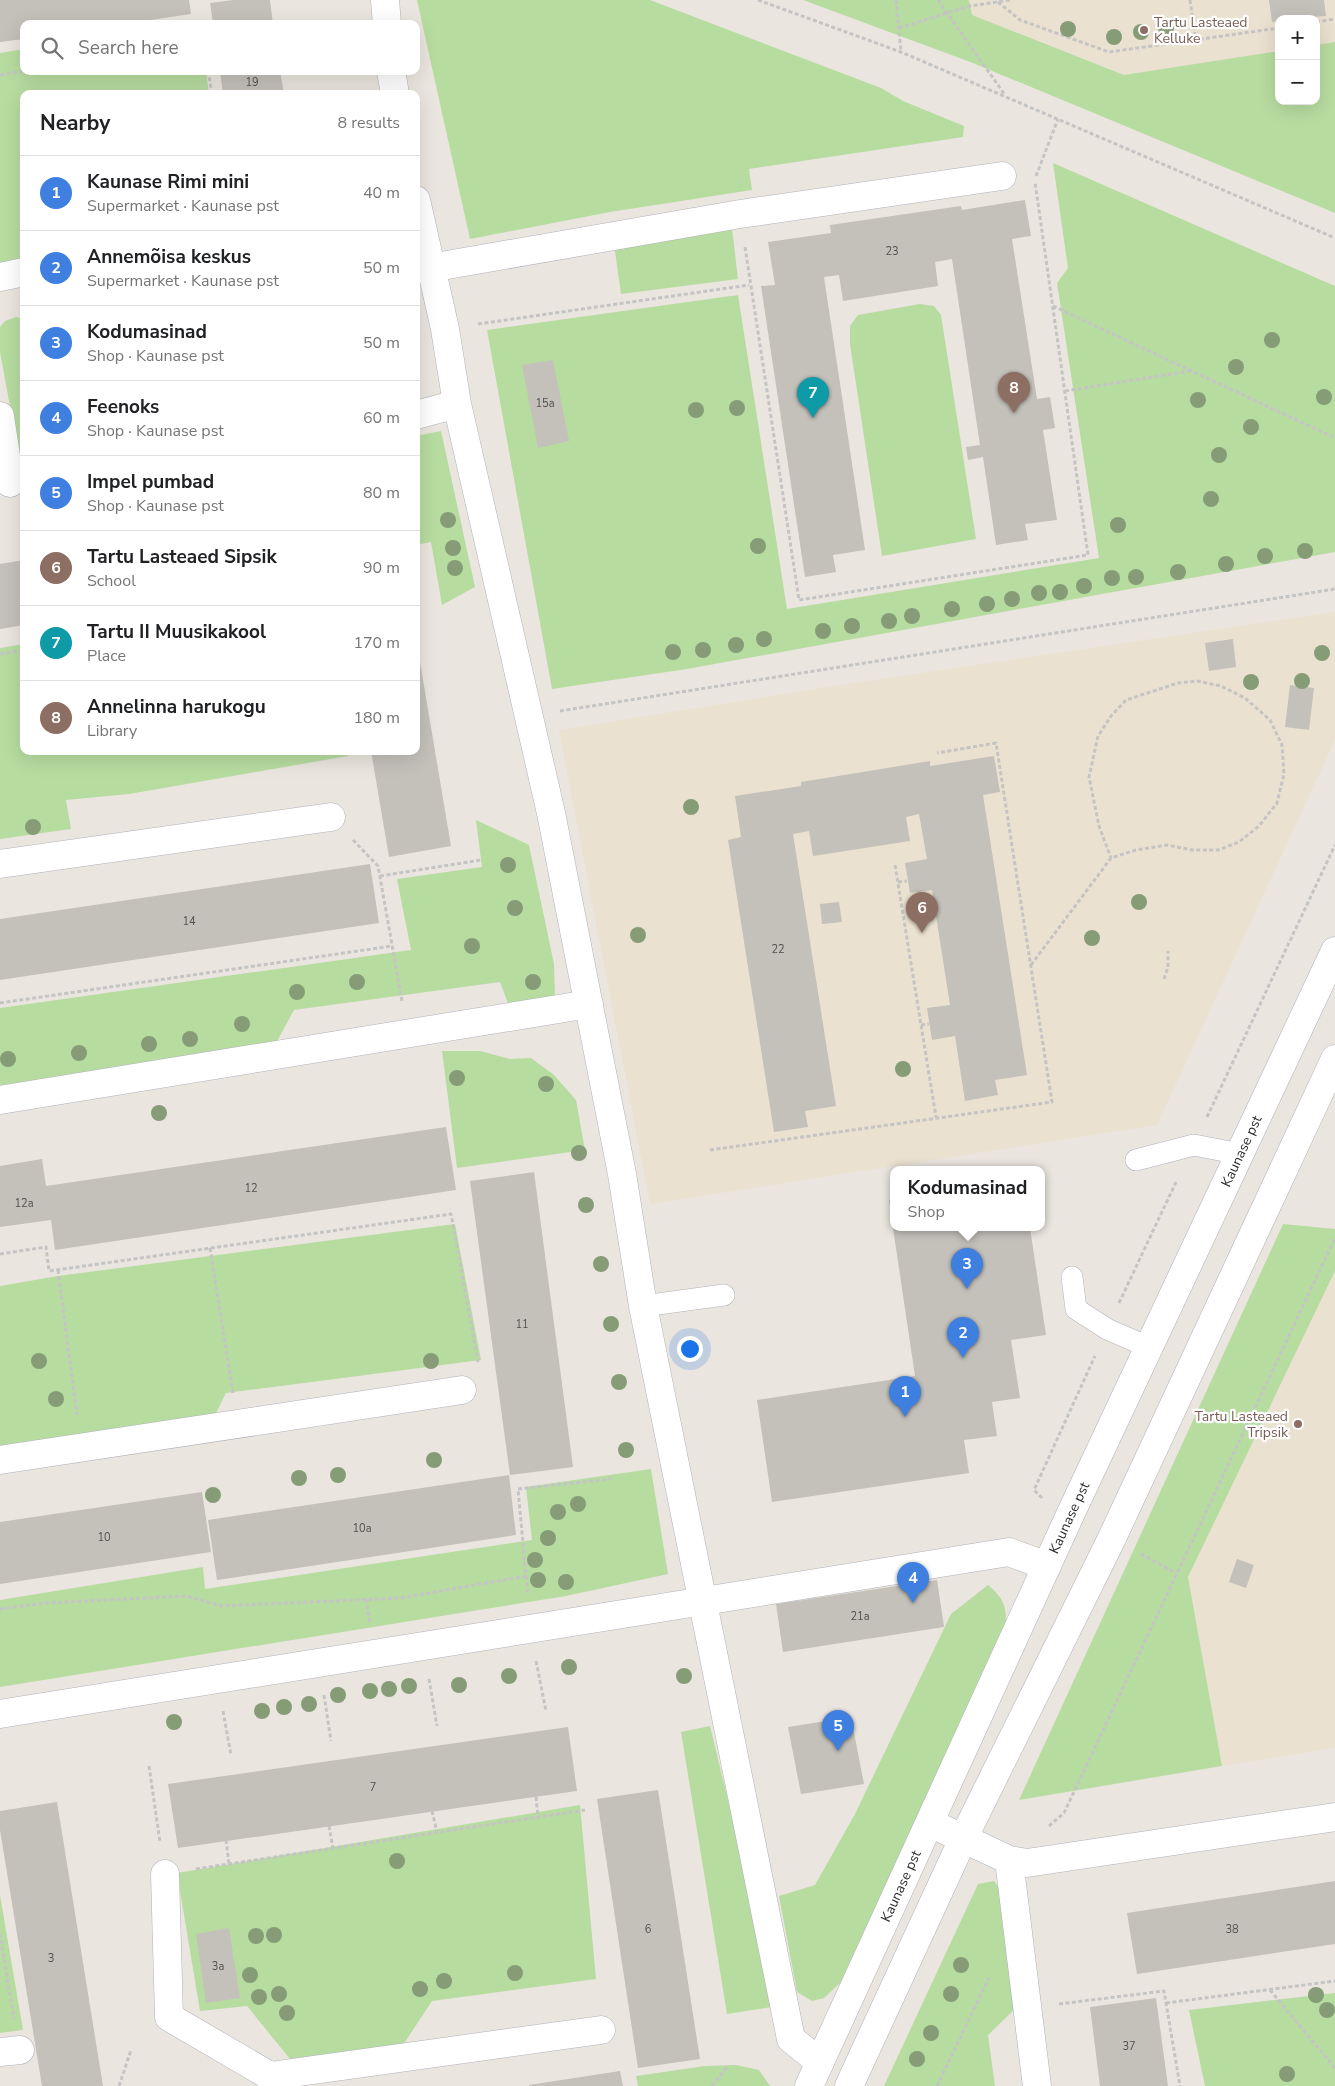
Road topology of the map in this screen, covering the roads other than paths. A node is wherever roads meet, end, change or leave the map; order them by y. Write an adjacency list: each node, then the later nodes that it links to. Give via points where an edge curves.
1 (385, 0): 2 (street)
2 (387, 20)
3 (392, 75): 4 (street)
4 (394, 90)
5 (1002, 176): 7 (street, via 740,214)
6 (420, 219): 7 (street)
7 (430, 268): 10 (street)
8 (20, 273): 9 (street)
9 (0, 277)
10 (458, 404): 11 (street); 18 (street, via 551,813)
11 (420, 414)
12 (0, 416): 13 (street)
13 (11, 483)
14 (331, 817): 15 (street)
15 (0, 864)
16 (1335, 951): 17 (street, Kaunase pst)
17 (1328, 986): 21 (street, Kaunase pst)
18 (589, 1004): 20 (street); 25 (street, via 622,1174)
19 (1335, 1059): 34 (street, via 1112,1538)
20 (0, 1100)
21 (1240, 1154): 22 (lane, via 1194,1145); 26 (street, Kaunase pst)
22 (1136, 1160)
23 (1072, 1278): 26 (lane, via 1076,1309 1107,1329)
24 (724, 1295): 25 (lane)
25 (643, 1306): 30 (street)
26 (1148, 1348): 29 (street, Kaunase pst)
27 (462, 1390): 28 (street)
28 (0, 1460)
29 (1047, 1566): 30 (street, via 1009,1552); 33 (street, Kaunase pst)
30 (702, 1601): 31 (street); 38 (street, via 791,2039)
31 (0, 1714)
32 (1335, 1817): 35 (street, via 1027,1863)
33 (930, 1823): 34 (street); 38 (street, Kaunase pst)
34 (963, 1839): 35 (street); 40 (street)
35 (1010, 1860): 41 (street)
36 (165, 1874): 39 (street, via 169,2017)
37 (601, 2030): 39 (street)
38 (814, 2074)
39 (271, 2081)
40 (849, 2086)
41 (1037, 2086)

